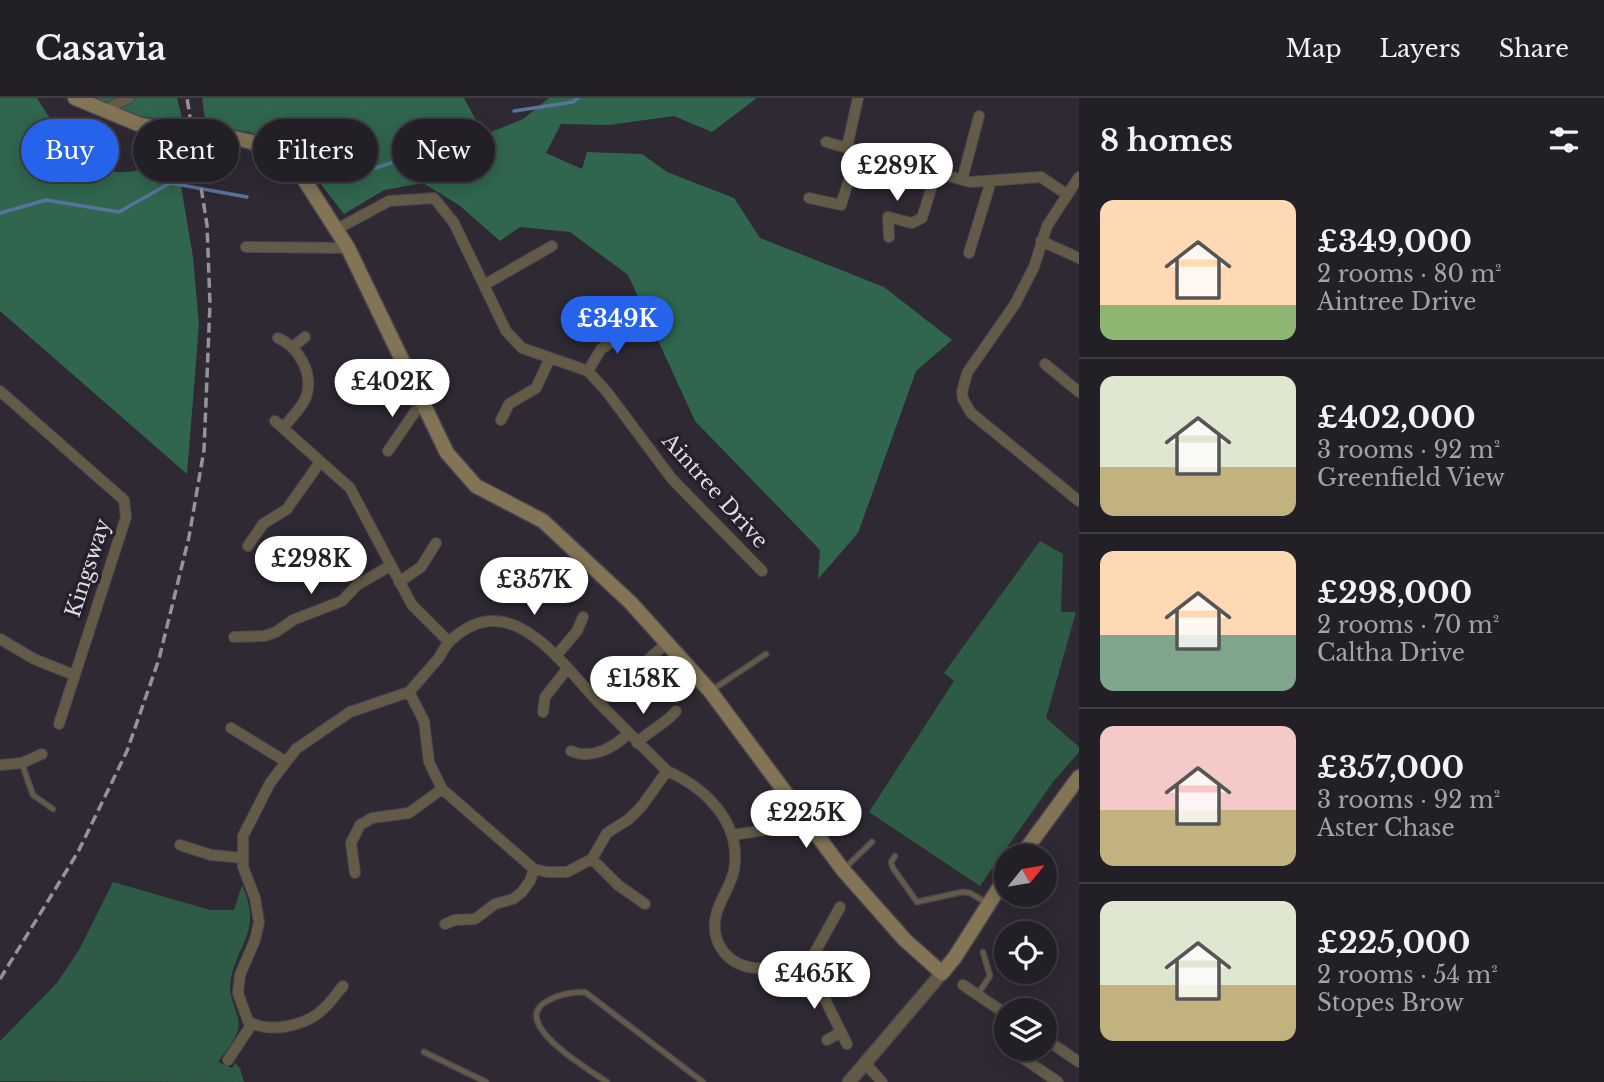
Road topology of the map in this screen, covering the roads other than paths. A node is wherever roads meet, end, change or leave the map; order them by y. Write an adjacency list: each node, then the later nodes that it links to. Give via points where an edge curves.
1 (75, 98): 4 (main road)
2 (129, 98): 4 (street)
3 (858, 98): 7 (street)
4 (108, 113): 15 (main road, via 172,131 252,142 298,170)
5 (979, 116): 11 (street)
6 (826, 142): 7 (street)
7 (847, 147): 8 (street)
8 (858, 151): 9 (street); 14 (street, via 841,205)
9 (936, 173): 11 (street); 16 (street, via 922,218 912,222 888,217)
10 (1079, 177): 13 (street)
11 (962, 180): 12 (street)
12 (991, 181): 13 (street, via 1041,177); 21 (street)
13 (1066, 194): 17 (street)
14 (809, 198)
15 (337, 229): 20 (main road); 23 (street, Aintree Drive, via 389,201 434,198 454,223)
16 (888, 237)
17 (1041, 241): 22 (street); 37 (street, via 1015,304 967,373 963,399 971,413)
18 (552, 246): 23 (street)
19 (246, 247): 20 (street)
20 (348, 248): 33 (main road)
21 (969, 253)
22 (1079, 258)
23 (484, 285): 28 (street, Aintree Drive, via 506,331 522,348)
24 (633, 328): 30 (street, via 601,349)
25 (305, 337): 27 (street)
26 (278, 338): 27 (street)
27 (294, 346): 36 (street, via 309,386 306,400 279,425)
28 (550, 358): 30 (street, Aintree Drive); 34 (street, via 536,388 509,404)
29 (1045, 364): 32 (street)
30 (588, 372): 41 (street, Aintree Drive, via 672,479)
31 (0, 391): 51 (street, Kingsway, via 124,499 126,517)
32 (1079, 392)
33 (421, 403): 35 (street); 47 (main road, via 447,453 476,486 542,522)
34 (502, 420)
35 (388, 452)
36 (320, 462): 39 (street, via 287,509 262,524); 40 (street, via 356,498)
37 (1079, 501)
38 (436, 543): 42 (street, via 421,567)
39 (248, 546)
40 (390, 566): 42 (street); 44 (street, via 357,585 342,601 293,620 276,632)
41 (762, 571)
42 (399, 582): 46 (street, via 412,605)
43 (583, 617): 49 (street)
44 (234, 637)
45 (0, 639): 51 (street)
46 (449, 642): 49 (street, via 476,625 501,622 527,630); 53 (street)
47 (668, 642): 52 (main road); 54 (street)
48 (766, 653): 52 (lane)
49 (556, 656): 50 (street)
50 (567, 669): 54 (street); 56 (street, via 545,697)
51 (74, 675): 57 (street, Kingsway)
52 (710, 691): 79 (main road)
53 (409, 692): 63 (street, via 350,712); 68 (street, via 424,721 429,762)
54 (599, 703): 59 (street)
55 (676, 711): 60 (street)
56 (543, 712)
57 (58, 724)
58 (231, 728): 63 (street)
59 (628, 734): 60 (street); 61 (street, via 589,755)
60 (636, 743): 66 (street)
61 (571, 751)
62 (42, 754): 64 (street)
63 (285, 761): 76 (street, via 243,836)
64 (22, 763): 65 (street); 69 (lane, via 33,795)
65 (0, 765)
66 (667, 771): 71 (street, via 704,793); 77 (street, via 629,820 607,834)
67 (1079, 776): 73 (main road)
68 (442, 789): 78 (street); 80 (street, via 409,813 372,818 360,825 351,843)
69 (53, 809)
70 (779, 828): 71 (street)
71 (732, 835): 87 (street, via 734,872 714,925 720,948 739,965 754,968)
72 (872, 842): 79 (lane)
73 (1030, 844)
74 (180, 845): 76 (street, via 211,855)
75 (895, 856): 82 (lane, via 892,867 918,902 962,892)
76 (243, 858): 93 (street, via 259,922 238,993)
77 (592, 859): 78 (street, via 567,872); 83 (street)
78 (534, 869): 85 (street, via 530,881 513,899 498,902 475,919)
79 (843, 870): 88 (main road, via 905,940)
80 (355, 873)
81 (994, 894): 82 (main road)
82 (988, 903): 88 (main road)
83 (645, 904)
84 (840, 908): 87 (street)
85 (445, 924)
86 (983, 952): 91 (lane, via 990,976)
87 (808, 965): 94 (street)
88 (942, 973): 102 (street)
89 (963, 985): 91 (street)
90 (343, 986): 93 (street, via 321,1012 292,1026)
91 (978, 995): 92 (street)
92 (994, 1006)
93 (252, 1024): 99 (street)
94 (841, 1032): 95 (street); 96 (street)
95 (827, 1040)
96 (847, 1044)
97 (1057, 1047): 101 (street)
98 (424, 1052): 103 (lane)
99 (228, 1060)
100 (1026, 1061): 108 (street)
101 (1079, 1062)
102 (865, 1063): 106 (street); 107 (street)
103 (486, 1082)
104 (607, 1082): 105 (lane, via 542,1031 536,1021 541,1005 558,995 586,992)
105 (703, 1082)
106 (849, 1082)
107 (882, 1082)
108 (1058, 1082)

